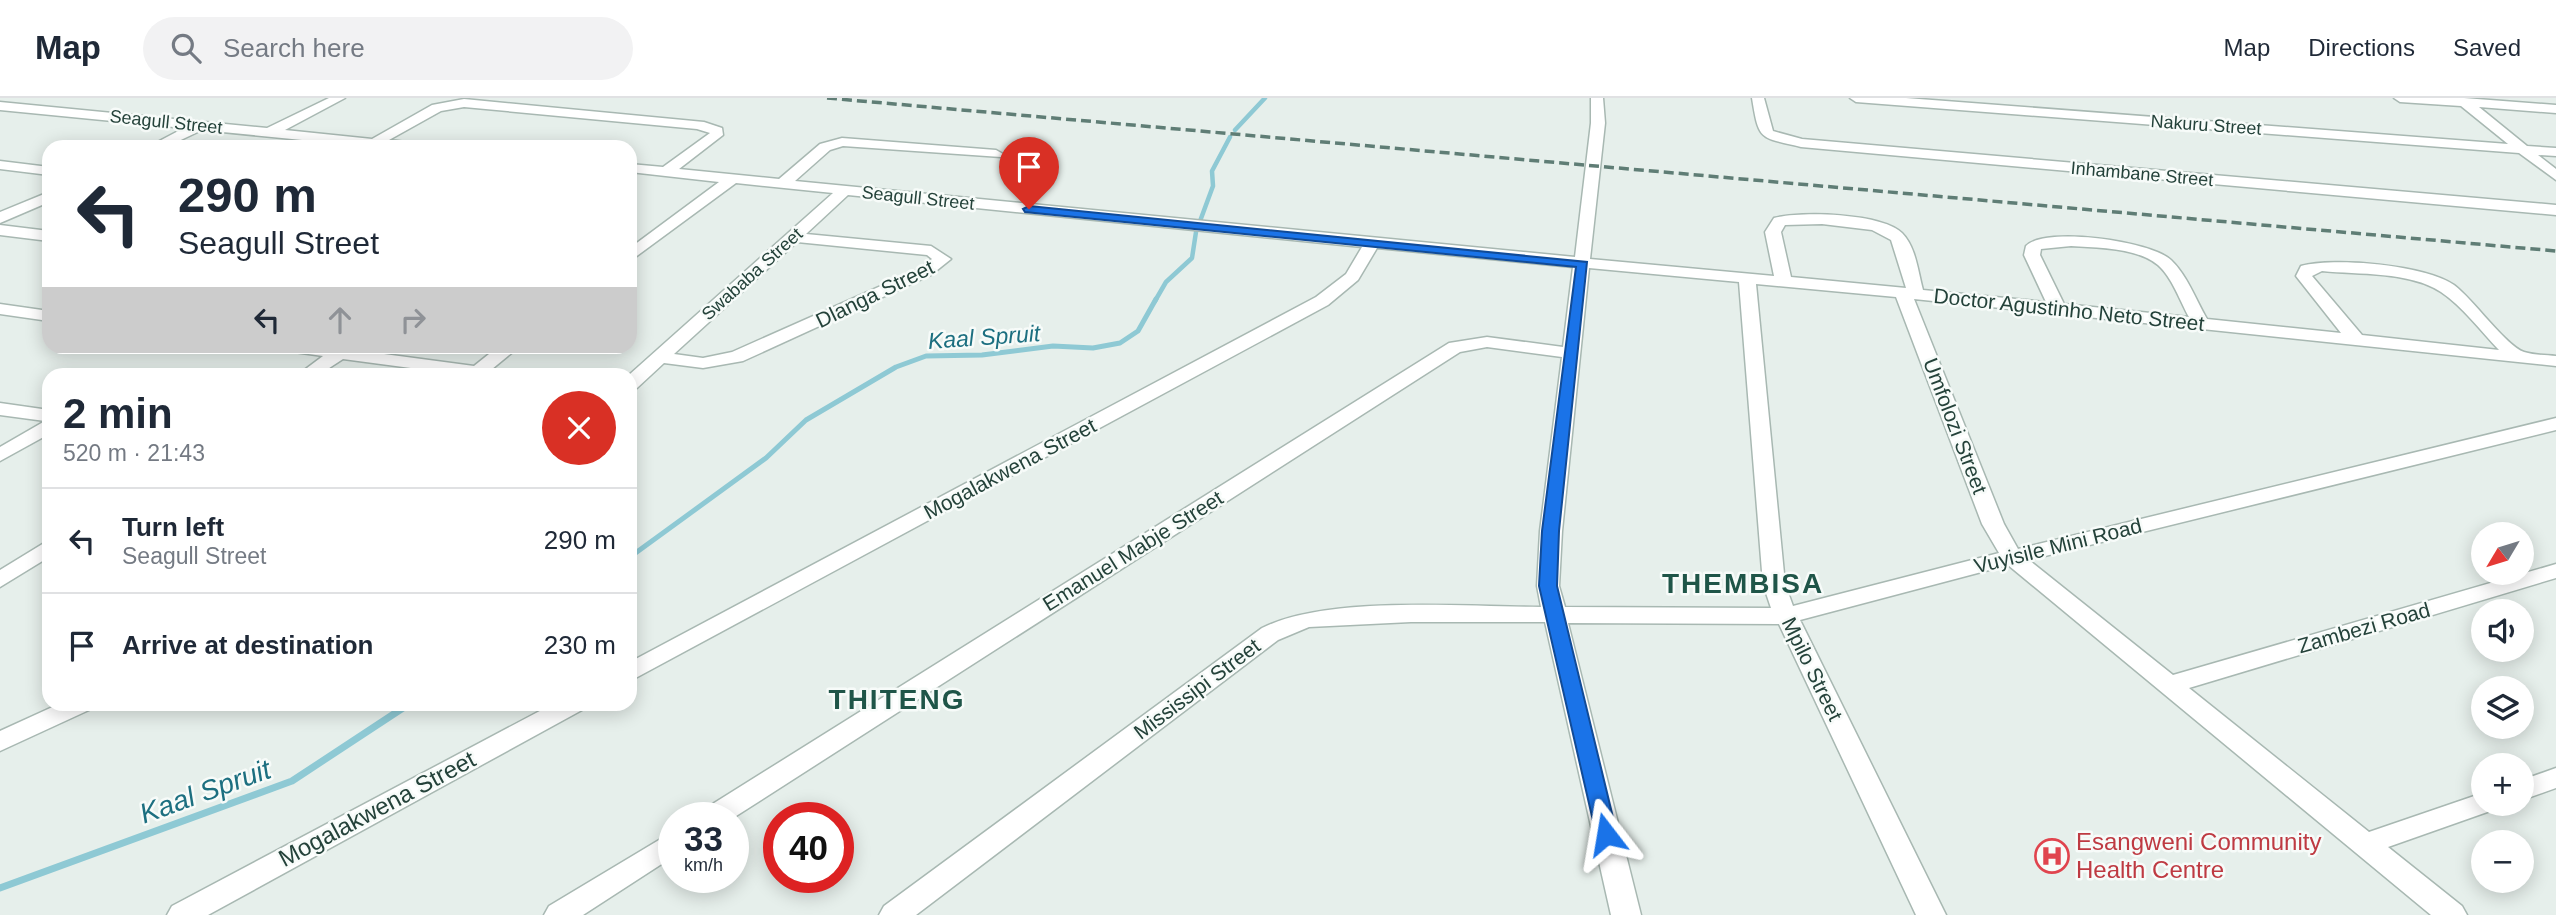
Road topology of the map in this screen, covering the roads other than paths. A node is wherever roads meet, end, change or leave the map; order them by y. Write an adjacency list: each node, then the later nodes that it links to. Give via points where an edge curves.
1 (37, 98): 11 (street)
2 (339, 98): 14 (street)
3 (1597, 98): 37 (street)
4 (1758, 98): 30 (street, Inhambane Street, via 1764,130 1801,143)
5 (1856, 98): 18 (street, Nakuru Street)
6 (2400, 98): 8 (street)
7 (2550, 98): 9 (street)
8 (2462, 100): 12 (street); 18 (street)
9 (2556, 103)
10 (0, 106): 11 (street, Seagull Street)
11 (15, 107): 13 (street, Seagull Street)
12 (2556, 109)
13 (200, 126): 14 (street, Seagull Street); 15 (street)
14 (270, 132): 16 (street, Seagull Street)
15 (170, 140)
16 (345, 140)
17 (378, 140): 24 (street, via 437,108 458,103 699,125 717,131)
18 (2522, 149): 19 (street, Nakuru Street); 25 (street)
19 (2556, 152)
20 (996, 155): 27 (street, via 842,142 825,147)
21 (0, 165): 23 (street)
22 (637, 169): 24 (street, Seagull Street)
23 (42, 170)
24 (665, 172): 26 (street, Seagull Street)
25 (2556, 176)
26 (732, 179): 27 (street, Seagull Street); 36 (street)
27 (782, 184): 28 (street, Seagull Street)
28 (844, 191): 34 (street, Swababa Street); 35 (street, Seagull Street)
29 (42, 199): 31 (street)
30 (2556, 210)
31 (0, 218)
32 (0, 230): 33 (street)
33 (42, 235)
34 (793, 237): 50 (street, Swababa Street); 50 (street, Dlanga Street, via 931,251 943,259 925,272 737,357 703,363)
35 (1371, 244): 37 (street, Seagull Street); 68 (street, Mogalakwena Street, via 1352,276 1322,301)
36 (637, 251)
37 (1582, 264): 38 (street, Doctor Agustinho Neto Street); 46 (street)
38 (1747, 278): 39 (street, Doctor Agustinho Neto Street); 67 (street, Mpilo Street, via 1774,584)
39 (1784, 282): 40 (street, Doctor Agustinho Neto Street); 40 (street, Umfolozi Street, via 1773,232 1779,221 1865,225 1899,239)
40 (1910, 294): 42 (street, Doctor Agustinho Neto Street); 63 (street, Umfolozi Street, via 1993,524)
41 (0, 309): 43 (street)
42 (2058, 310): 44 (street, Doctor Agustinho Neto Street); 44 (street, via 2032,255 2034,246 2045,242 2152,255 2165,263)
43 (42, 315)
44 (2201, 324): 45 (street, Doctor Agustinho Neto Street)
45 (2357, 341): 51 (street, Doctor Agustinho Neto Street); 51 (street, via 2304,276 2307,269 2322,266 2432,281 2448,289)
46 (1571, 353): 66 (street, via 1550,541 1548,586); 75 (street, Emanuel Mabje Street, via 1487,342 1455,347)
47 (338, 354): 53 (street)
48 (367, 354): 54 (street)
49 (501, 354): 55 (street)
50 (660, 357): 56 (street, Swababa Street)
51 (2517, 357): 52 (street, Doctor Agustinho Neto Street)
52 (2556, 361)
53 (317, 368)
54 (447, 368)
55 (483, 368)
56 (637, 378)
57 (0, 409): 58 (street)
58 (42, 415)
59 (2556, 424): 63 (street, Vuyisile Mini Road)
60 (42, 430): 61 (street)
61 (0, 455)
62 (42, 552): 65 (street)
63 (2012, 556): 67 (street, Vuyisile Mini Road); 69 (street)
64 (2556, 571): 69 (street, Zambezi Road)
65 (0, 580)
66 (1553, 615): 67 (street, Vuyisile Mini Road); 81 (street, Mississipi Street, via 1484,612 1337,617 1280,627); 82 (street)
67 (1785, 616): 83 (street, Mpilo Street)
68 (637, 669)
69 (2172, 684): 77 (street)
70 (65, 711): 72 (street)
71 (560, 711): 79 (street, Mogalakwena Street)
72 (0, 742)
73 (2556, 778): 74 (street)
74 (2534, 786)
75 (737, 802)
76 (2471, 807): 77 (street)
77 (2365, 844): 84 (street)
78 (658, 852): 80 (street)
79 (182, 915)
80 (559, 915)
81 (894, 915)
82 (1626, 915)
83 (1931, 915)
84 (2452, 915)

